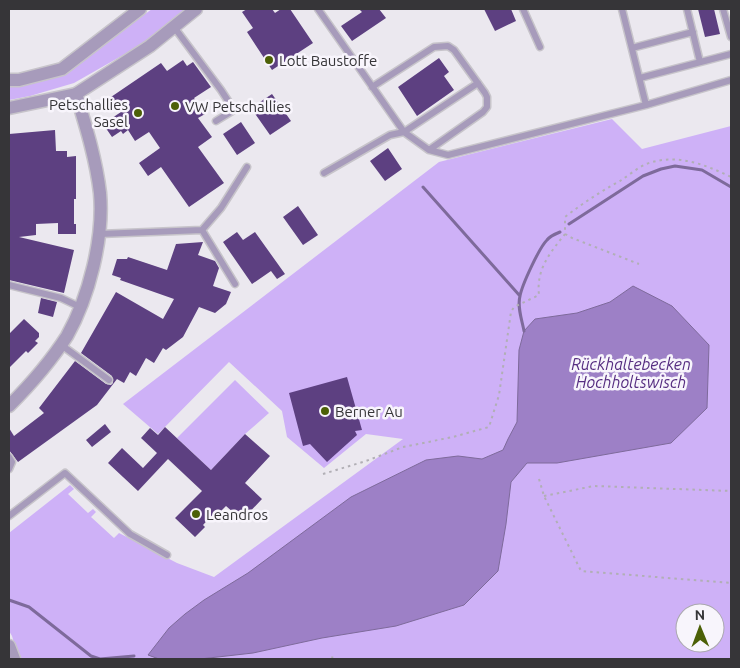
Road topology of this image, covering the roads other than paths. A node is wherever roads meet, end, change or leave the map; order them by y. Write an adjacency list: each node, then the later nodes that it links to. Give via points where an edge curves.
1 (140, 9): 16 (street, via 62,69)
2 (196, 9): 8 (street)
3 (318, 9): 19 (lane)
4 (523, 9): 11 (lane)
5 (622, 9): 12 (lane)
6 (687, 9): 9 (lane)
7 (723, 9): 10 (lane)
8 (174, 27): 20 (street); 23 (lane, via 234,110)
9 (692, 32): 12 (lane); 14 (lane)
10 (731, 37)
11 (540, 47)
12 (632, 48): 15 (lane)
13 (731, 54): 14 (lane)
14 (700, 62): 15 (lane)
15 (640, 78): 21 (lane)
16 (9, 80)
17 (731, 80): 21 (lane)
18 (478, 84): 19 (lane, via 454,50 440,46 428,50); 24 (lane); 25 (lane, via 487,97 487,107)
19 (372, 87): 24 (lane)
20 (76, 94): 22 (street); 29 (street, via 93,150 100,195)
21 (646, 105): 25 (lane, via 448,155)
22 (9, 108)
23 (216, 121)
24 (404, 132): 25 (lane); 27 (lane, via 390,135)
25 (429, 150)
26 (247, 167): 28 (lane, via 221,208)
27 (324, 173)
28 (202, 230): 29 (lane); 30 (lane)
29 (99, 234): 32 (street, via 97,254)
30 (235, 284)
31 (9, 285): 32 (lane, via 61,298)
32 (80, 308): 33 (street)
33 (60, 344): 34 (lane); 35 (street)
34 (108, 380)
35 (9, 406)
36 (9, 457): 37 (lane, via 12,462)
37 (9, 469)
38 (9, 516): 39 (lane, via 65,473 130,534)
39 (167, 556)
40 (9, 646): 41 (street)
41 (14, 659)

